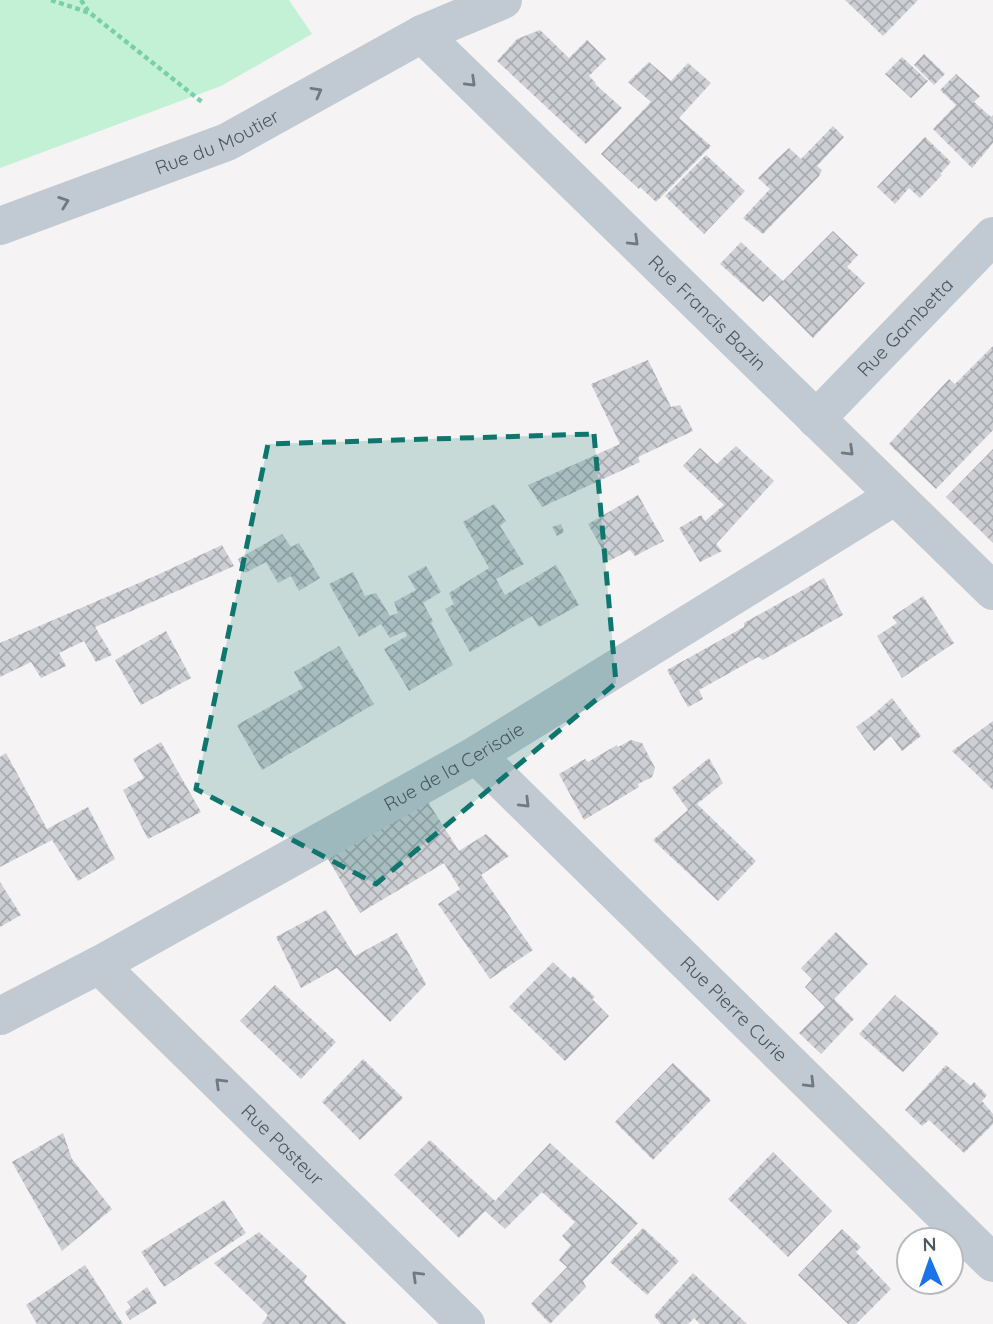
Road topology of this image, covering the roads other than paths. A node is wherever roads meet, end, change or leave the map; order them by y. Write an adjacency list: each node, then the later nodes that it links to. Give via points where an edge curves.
1 (503, 0): 2 (street, Rue du Moutier)
2 (422, 34): 3 (street, Rue du Moutier, one-way to 2, via 227,142); 5 (street, Rue Francis Bazin, one-way to 5)
3 (0, 226)
4 (993, 236): 5 (street, Rue Gambetta)
5 (816, 419): 6 (street, Rue Francis Bazin, one-way to 6)
6 (895, 496): 7 (street, Rue Francis Bazin); 8 (street, Rue de la Cerisaie)
7 (993, 591)
8 (476, 755): 9 (street, Rue de la Cerisaie); 11 (street, Rue Pierre Curie, one-way to 11)
9 (99, 965): 10 (street, Rue de la Cerisaie); 12 (street, Rue Pasteur, one-way to 9)
10 (0, 1016)
11 (993, 1263)
12 (466, 1324)

